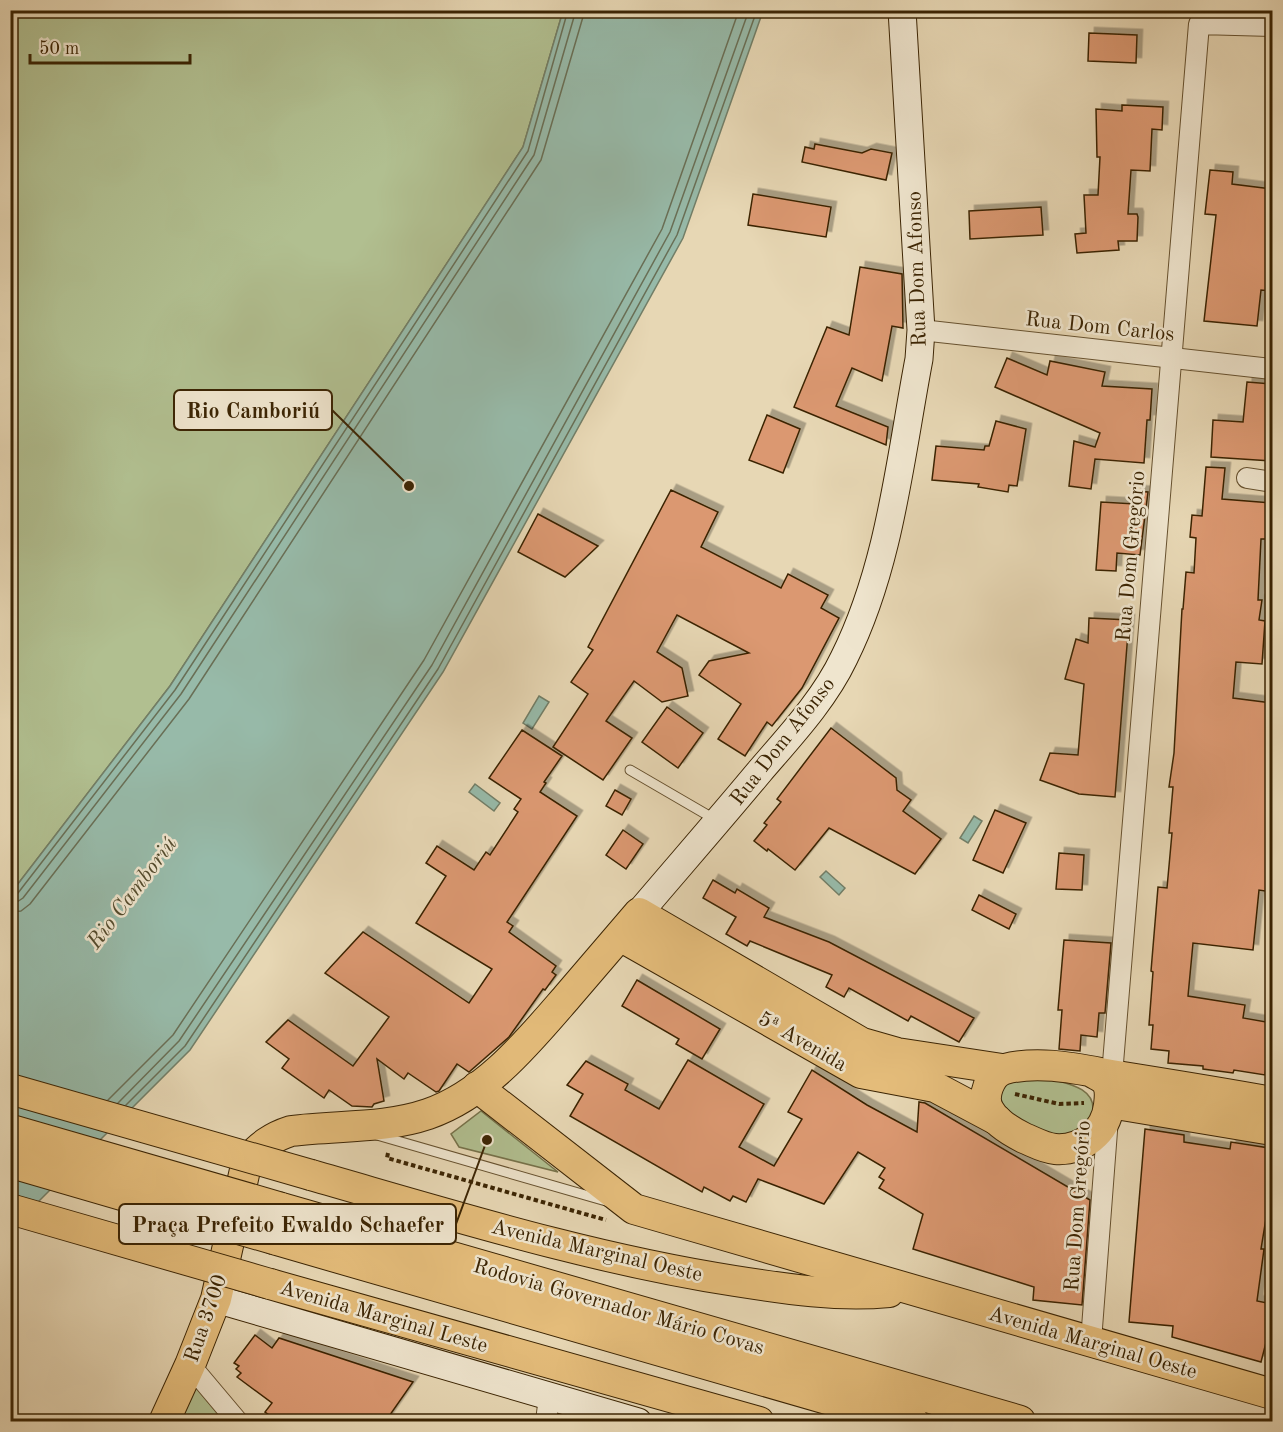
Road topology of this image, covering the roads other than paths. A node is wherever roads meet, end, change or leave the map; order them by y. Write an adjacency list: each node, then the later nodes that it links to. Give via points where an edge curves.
1 (902, 10): 3 (main road, Rua Dom Afonso)
2 (1270, 21): 4 (street, Rua Dom Gregório, via 1199,24)
3 (921, 330): 4 (street, Rua Dom Carlos); 9 (main road, Rua Dom Afonso, via 886,536 854,638 824,691)
4 (1171, 358): 5 (street, Rua Dom Carlos); 15 (street, Rua Dom Gregório)
5 (1272, 369)
6 (1247, 478): 7 (street)
7 (1272, 482)
8 (630, 770): 9 (lane)
9 (718, 821): 10 (main road, Rua Dom Afonso)
10 (639, 913): 11 (main road, Rua Dom Afonso); 12 (main road, 5ª Avenida, via 862,1043 897,1053)
11 (620, 936): 13 (main road, Rua Dom Afonso, via 540,1029); 17 (main road, 5ª Avenida, via 861,1073 935,1087)
12 (1002, 1069): 15 (main road, 5ª Avenida, via 1039,1066); 17 (main road, via 993,1077 986,1100)
13 (477, 1087): 18 (main road, Rua Dom Afonso, via 429,1114 400,1122); 23 (main road, Avenida Marginal Oeste)
14 (10, 1089): 26 (main road, Avenida Marginal Oeste, bridge, via 585,1250 695,1275 795,1290 864,1295)
15 (1107, 1090): 16 (main road); 17 (main road, 5ª Avenida, via 1105,1122 1090,1139 1071,1147 1054,1149 1039,1145); 19 (main road); 28 (street, Rua Dom Gregório)
16 (1272, 1102)
17 (997, 1120)
18 (346, 1126): 23 (lane); 24 (main road, Rua Dom Afonso, via 291,1131 260,1146 247,1161)
19 (1272, 1130)
20 (10, 1131): 25 (highway, Rodovia Governador Mário Covas, bridge)
21 (10, 1161): 25 (highway, Rodovia Governador Mário Covas, bridge)
22 (10, 1209): 35 (main road, Avenida Marginal Leste, bridge)
23 (634, 1209): 26 (main road, Avenida Marginal Oeste)
24 (236, 1211): 27 (main road, Rua 3700)
25 (277, 1224): 36 (highway, Rodovia Governador Mário Covas); 37 (highway, Rodovia Governador Mário Covas)
26 (913, 1290): 28 (main road, Avenida Marginal Oeste)
27 (216, 1299): 29 (main road, Rua 3700); 31 (main road, Avenida Marginal Leste)
28 (1091, 1341): 30 (main road, Avenida Marginal Oeste)
29 (190, 1365): 32 (main road, Rua 3700); 33 (street)
30 (1272, 1394)
31 (547, 1409): 34 (main road, Avenida Marginal Leste)
32 (164, 1422)
33 (238, 1422)
34 (639, 1422)
35 (759, 1422)
36 (912, 1422)
37 (1019, 1422)

